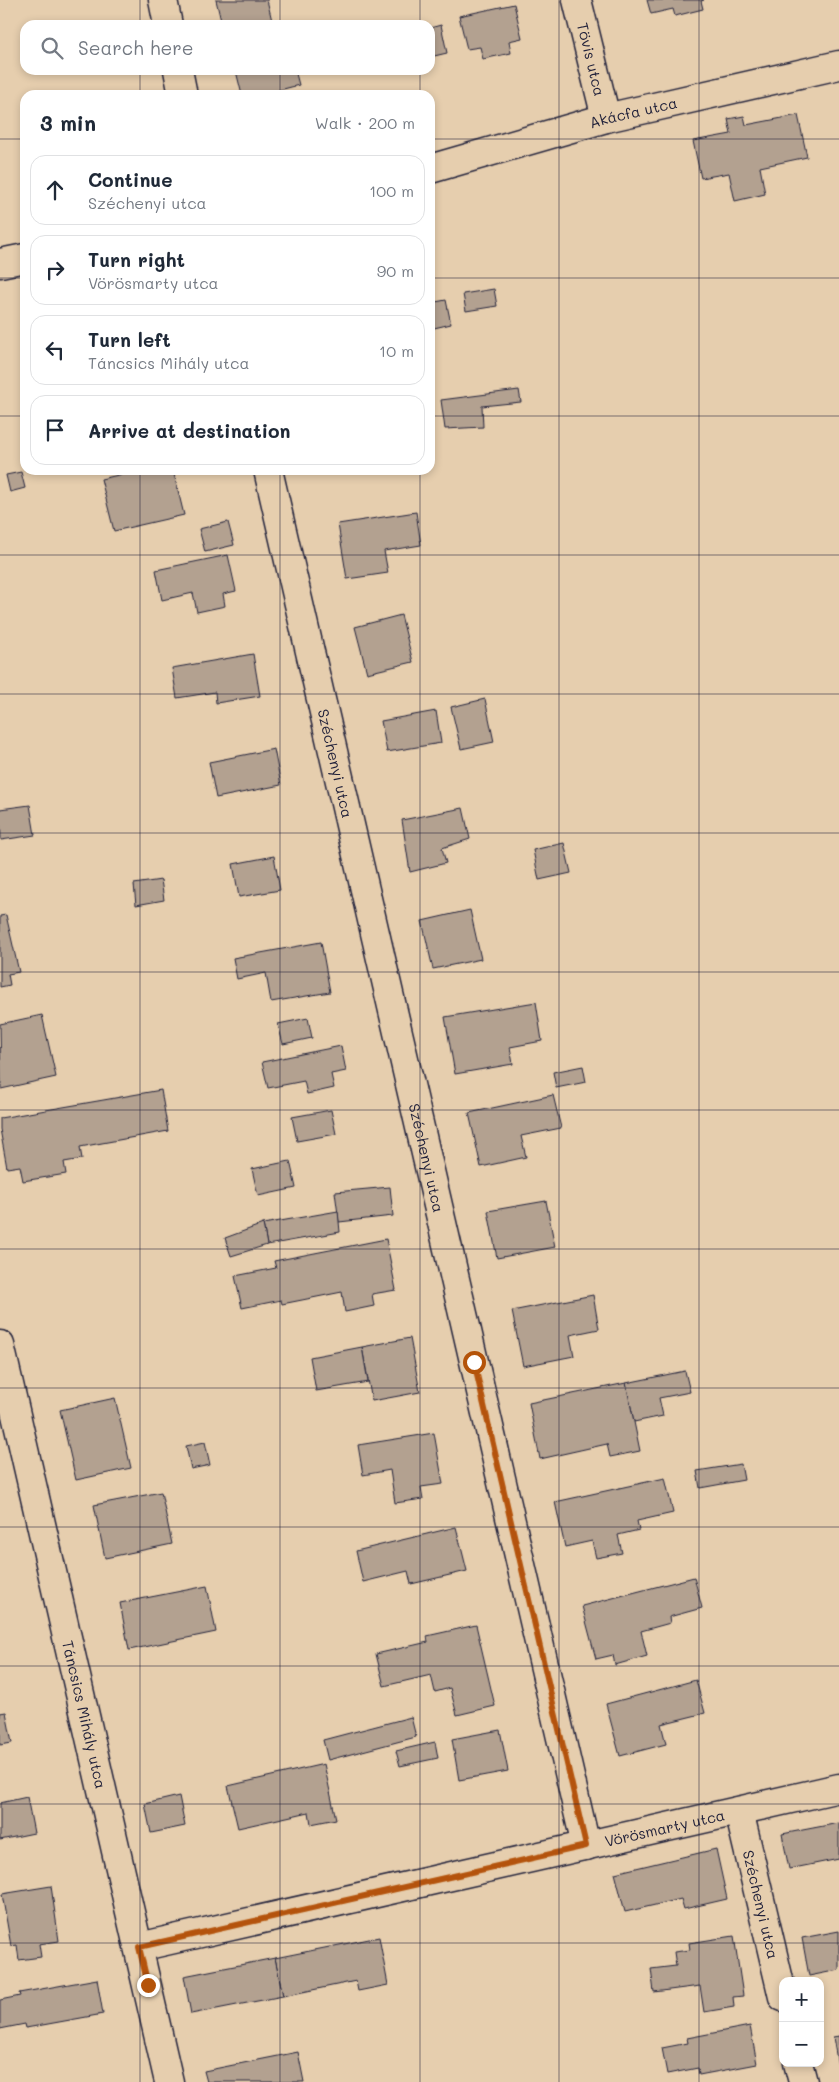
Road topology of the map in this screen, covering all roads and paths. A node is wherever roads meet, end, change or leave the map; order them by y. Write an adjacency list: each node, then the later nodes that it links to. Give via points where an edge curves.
1 (163, 0): 3 (street)
2 (577, 0): 7 (street, Tövis utca)
3 (167, 20)
4 (839, 65): 7 (street, Akácfa utca)
5 (179, 75): 6 (street)
6 (183, 90)
7 (606, 118): 8 (street, Akácfa utca)
8 (435, 167)
9 (20, 259): 10 (street)
10 (0, 263)
11 (269, 475): 15 (street, Széchenyi utca)
12 (0, 1345): 16 (street, Táncsics Mihály utca)
13 (839, 1788): 14 (street, Vörösmarty utca)
14 (739, 1812): 15 (street, Vörösmarty utca); 17 (street, Széchenyi utca)
15 (586, 1846): 16 (street, Vörösmarty utca)
16 (139, 1947): 19 (street, Táncsics Mihály utca)
17 (779, 1980)
18 (799, 2067): 20 (street)
19 (169, 2082)
20 (803, 2082)

